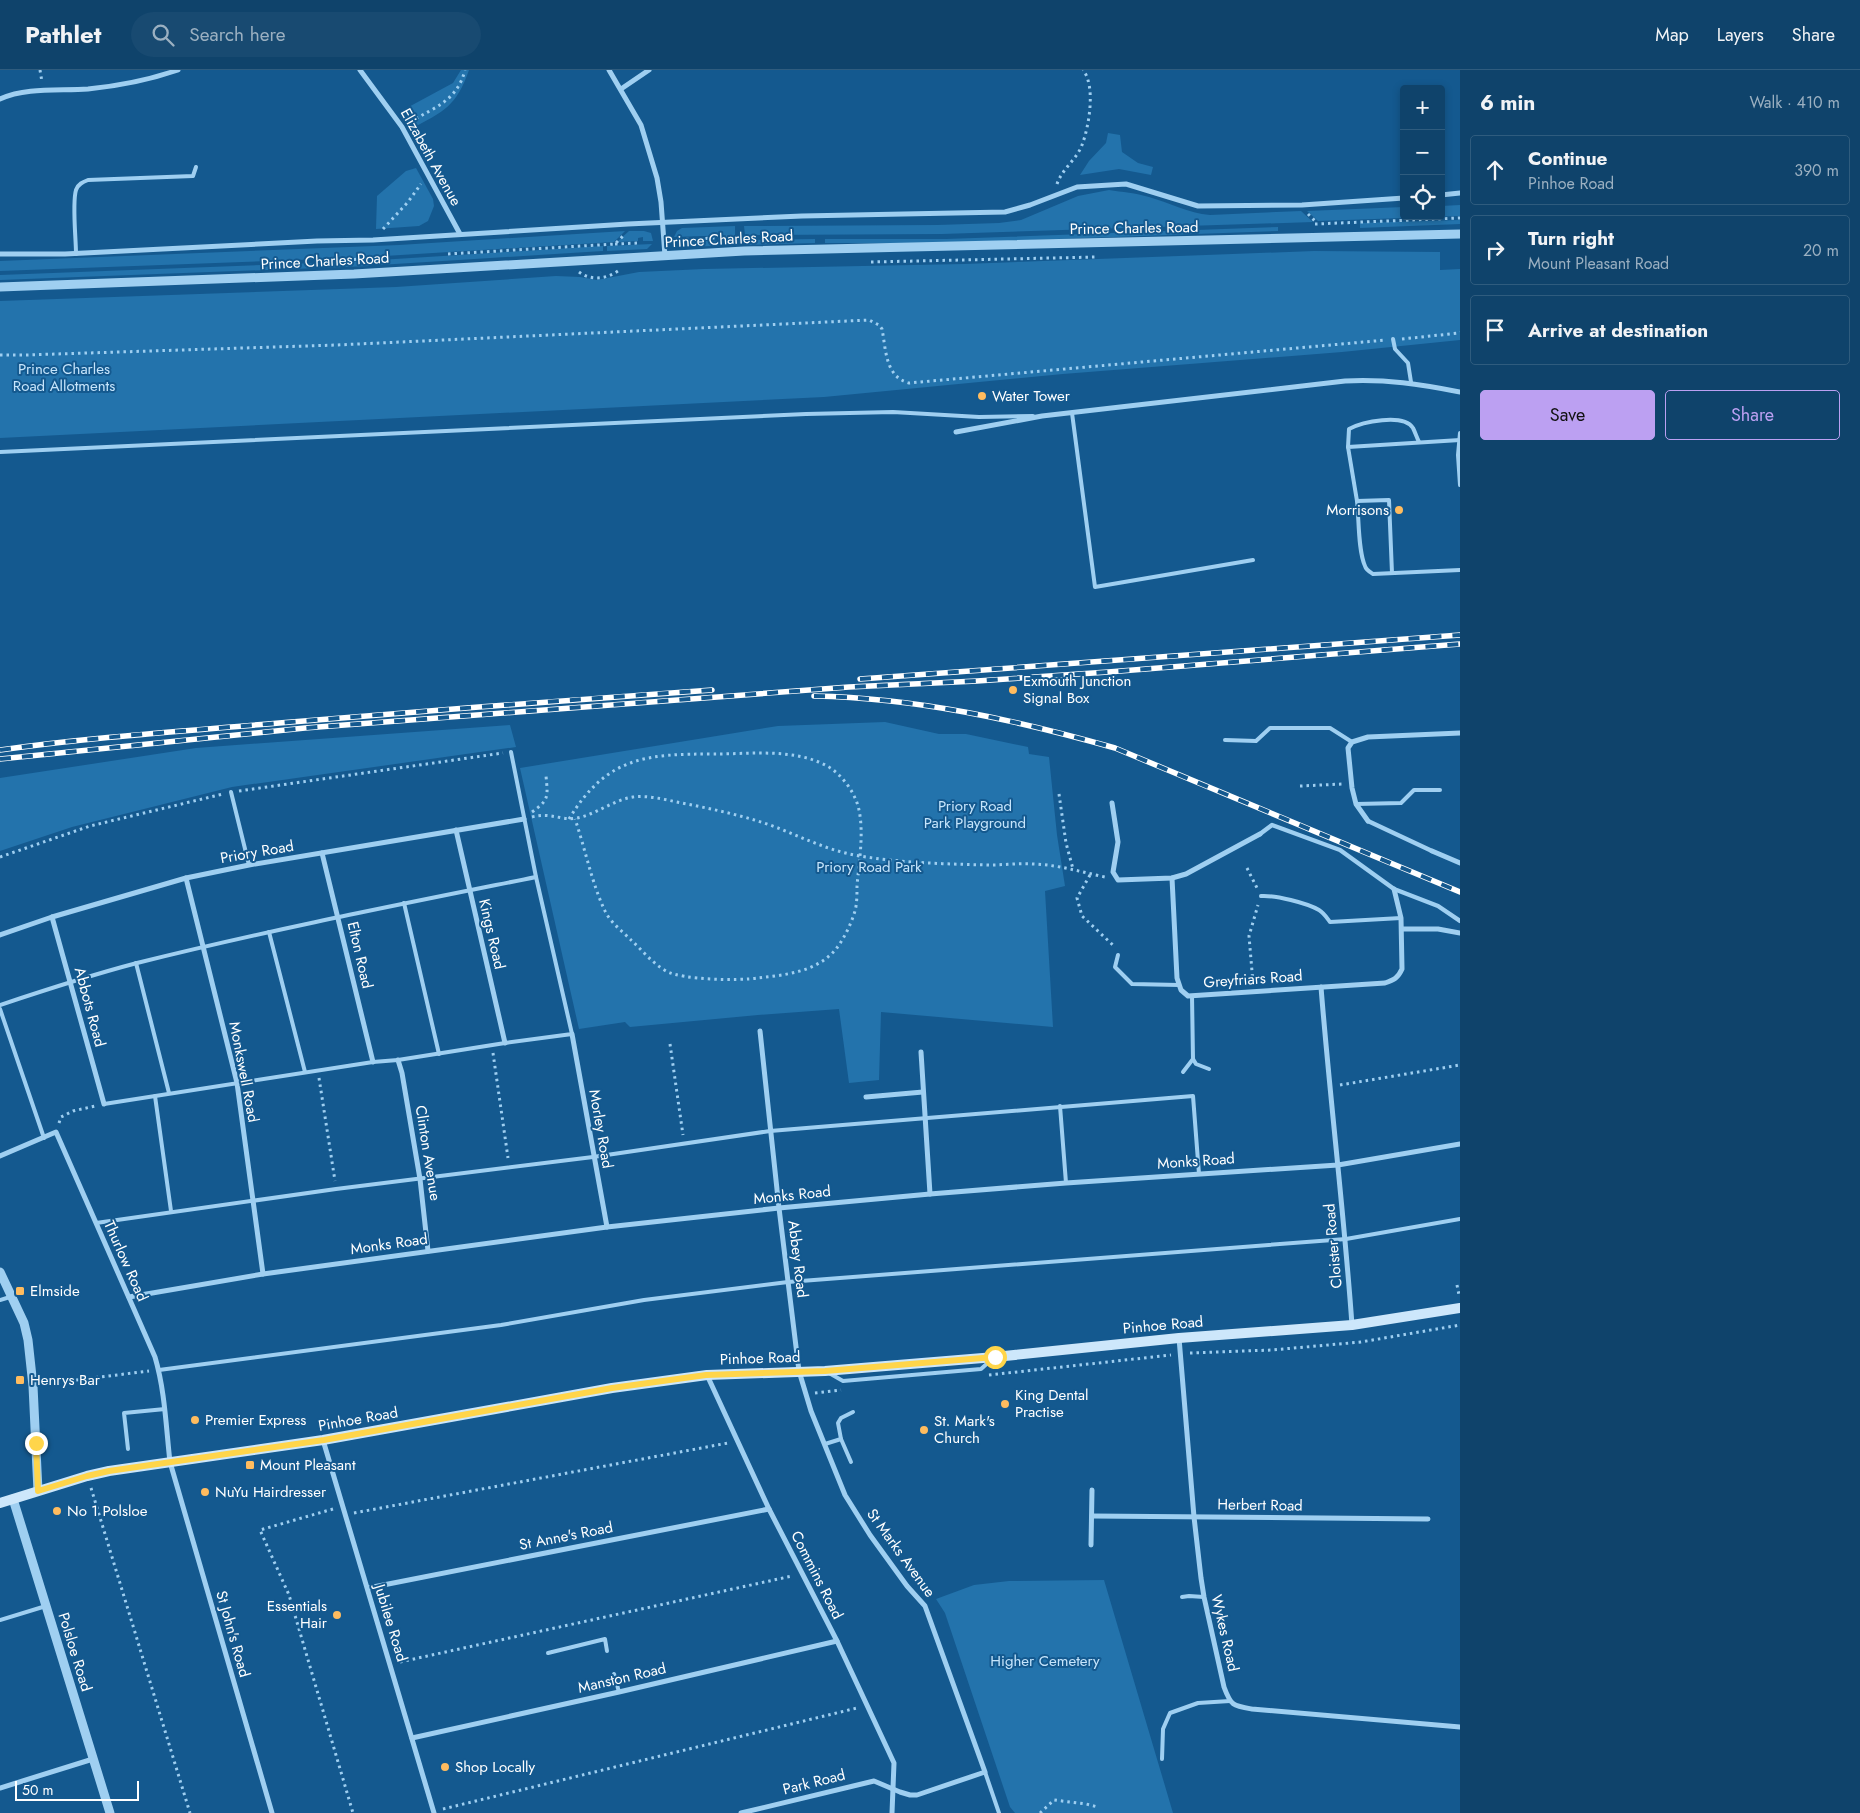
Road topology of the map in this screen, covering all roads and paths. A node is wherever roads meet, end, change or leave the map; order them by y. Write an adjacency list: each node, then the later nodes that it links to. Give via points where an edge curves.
1 (178, 70): 8 (street, via 130,84 10,94)
2 (360, 70): 9 (street, Elizabeth Avenue)
3 (465, 70): 9 (path, via 451,98)
4 (609, 70): 7 (street)
5 (649, 70): 7 (street)
6 (1083, 70): 14 (path, via 1087,74 1091,102 1082,146 1060,177)
7 (621, 89): 16 (street, via 642,125 657,178)
8 (0, 99)
9 (402, 127): 11 (street, Elizabeth Avenue)
10 (196, 167): 24 (lane, via 192,176 82,182 75,200)
11 (428, 175): 18 (street, Elizabeth Avenue); 20 (path)
12 (1460, 193): 13 (street)
13 (1445, 195)
14 (1052, 197): 15 (street, Prince Charles Road, via 1077,187 1126,184 1198,206 1302,205); 16 (street, Prince Charles Road, via 1005,212)
15 (1400, 198)
16 (664, 222): 17 (street, Prince Charles Road); 26 (street)
17 (628, 224): 18 (street, Prince Charles Road); 22 (path, via 627,231)
18 (460, 234): 20 (street, Prince Charles Road)
19 (1460, 234): 26 (street, Prince Charles Road, via 744,251)
20 (372, 240): 24 (street, Prince Charles Road)
21 (643, 243): 22 (path)
22 (615, 244): 25 (path)
23 (0, 254): 24 (street, Prince Charles Road)
24 (76, 254)
25 (444, 254)
26 (665, 256): 33 (street, Prince Charles Road, via 354,274)
27 (1106, 256): 30 (path)
28 (373, 259): 29 (path)
29 (308, 262)
30 (864, 262)
31 (619, 270): 32 (path, via 599,278)
32 (578, 272)
33 (0, 287)
34 (1460, 332): 35 (path)
35 (1393, 339): 36 (path, via 909,383 894,375 889,367 882,329 868,320 336,345); 37 (lane, via 1395,349 1408,363)
36 (0, 354)
37 (1411, 382): 38 (street); 39 (street, via 1346,381)
38 (1460, 392)
39 (1072, 412): 40 (street); 49 (lane, via 1095,587)
40 (1042, 416): 41 (street); 46 (lane, via 979,417 893,412 806,414)
41 (956, 432)
42 (1460, 433): 43 (lane)
43 (1459, 440): 44 (lane); 47 (lane)
44 (1418, 442): 45 (lane); 45 (lane, via 1412,427 1405,421 1373,422 1359,424 1350,430)
45 (1348, 447): 48 (lane)
46 (0, 452)
47 (1460, 485)
48 (1357, 501): 51 (lane, via 1365,566 1374,574); 51 (lane, via 1389,500)
49 (1253, 560)
50 (1460, 570): 51 (lane)
51 (1392, 573)
52 (1460, 733): 54 (street, via 1368,737)
53 (1225, 740): 54 (lane, via 1256,741 1270,728 1330,728)
54 (1352, 742): 57 (street, via 1348,748)
55 (511, 752): 60 (path); 64 (lane)
56 (546, 776): 64 (path, via 548,797 544,804)
57 (1352, 784): 58 (path); 63 (street)
58 (1300, 786)
59 (1440, 790): 63 (lane, via 1414,790 1401,804)
60 (231, 792): 73 (path, via 90,826); 75 (lane)
61 (1060, 794): 77 (path)
62 (1112, 803): 82 (street, via 1118,842 1113,872)
63 (1356, 804): 67 (street)
64 (524, 818): 66 (path, via 550,815); 68 (street, Priory Road); 79 (lane)
65 (575, 818): 66 (path); 72 (path, via 594,814 622,800 649,797 727,812); 72 (path, via 606,913 667,972 694,977 741,980 795,973 819,964 835,950 855,911)
66 (569, 819): 72 (path, via 585,794 604,777 641,759 710,754 796,756 829,767 847,785 859,808)
67 (1368, 821): 70 (street)
68 (456, 830): 71 (street, Priory Road); 84 (street, Kings Road)
69 (1260, 834): 81 (street, via 1186,874); 83 (street, via 1272,824 1340,850)
70 (1432, 851): 74 (street)
71 (322, 853): 75 (street, Priory Road); 88 (street, Elton Road)
72 (860, 856): 77 (path, via 922,862 1035,864)
73 (0, 858)
74 (1460, 863)
75 (249, 865): 80 (street, Priory Road)
76 (1247, 868): 85 (path)
77 (1073, 869): 78 (path)
78 (1090, 875): 82 (path); 96 (path, via 1077,898 1082,916 1114,944)
79 (536, 877): 84 (lane); 105 (lane)
80 (186, 878): 87 (street, Priory Road); 95 (street, Monkswell Road)
81 (1172, 878): 82 (street); 100 (street)
82 (1118, 880)
83 (1394, 889): 89 (street, Greyfriars Road); 90 (street, via 1438,906)
84 (469, 890): 86 (lane); 106 (street, Kings Road)
85 (1261, 896): 89 (lane, via 1270,895 1311,907 1330,922); 98 (path, via 1249,936)
86 (404, 903): 88 (lane); 110 (lane)
87 (52, 917): 94 (street, Priory Road); 99 (street, Abbots Road)
88 (338, 917): 92 (lane); 113 (street, Elton Road)
89 (1401, 918): 91 (street, Greyfriars Road)
90 (1460, 921)
91 (1402, 929): 93 (street); 101 (street, Greyfriars Road, via 1402,970 1398,977 1385,983)
92 (269, 932): 95 (lane); 117 (lane)
93 (1460, 933)
94 (0, 934)
95 (204, 948): 97 (lane); 119 (street, Monkswell Road)
96 (1118, 955): 100 (lane, via 1115,967 1132,984)
97 (136, 963): 99 (lane); 122 (lane)
98 (1252, 973)
99 (70, 982): 103 (lane); 125 (street, Abbots Road)
100 (1179, 985): 102 (street, Greyfriars Road, via 1188,996)
101 (1321, 987): 102 (street, Greyfriars Road); 120 (street, Greyfriars Road)
102 (1192, 996): 111 (lane)
103 (0, 1007): 130 (lane)
104 (760, 1031): 128 (street, Abbey Road)
105 (572, 1034): 106 (lane); 134 (street, Morley Road)
106 (505, 1043): 108 (lane)
107 (670, 1044): 131 (path)
108 (492, 1045): 110 (lane); 136 (path)
109 (921, 1052): 121 (street)
110 (439, 1054): 112 (lane)
111 (1193, 1059): 115 (lane, via 1196,1064); 118 (lane)
112 (398, 1060): 113 (lane); 138 (street, Clinton Avenue)
113 (373, 1062): 116 (lane)
114 (1460, 1064): 120 (path)
115 (1209, 1069)
116 (318, 1071): 117 (lane); 140 (path)
117 (305, 1072): 119 (lane)
118 (1183, 1072)
119 (236, 1083): 122 (lane); 142 (street, Monkswell Road)
120 (1329, 1087): 135 (street, Greyfriars Road)
121 (923, 1092): 124 (street); 127 (street)
122 (169, 1093): 123 (lane)
123 (155, 1096): 125 (lane); 144 (lane)
124 (866, 1097)
125 (104, 1104): 129 (path, via 62,1117)
126 (1060, 1106): 127 (lane); 137 (lane, via 1193,1096); 139 (lane)
127 (925, 1117): 128 (lane); 141 (street)
128 (770, 1131): 131 (lane); 143 (street, Abbey Road)
129 (56, 1132): 130 (street); 146 (street, Thurlow Road)
130 (44, 1138): 133 (street)
131 (684, 1142): 134 (lane)
132 (1460, 1144): 135 (street, Monks Road)
133 (0, 1156)
134 (593, 1157): 136 (lane); 147 (street, Morley Road)
135 (1338, 1165): 137 (street, Monks Road); 148 (street, Cloister Road)
136 (509, 1167): 138 (lane)
137 (1199, 1174): 139 (street, Monks Road)
138 (420, 1179): 140 (lane); 149 (street, Clinton Avenue)
139 (1066, 1183): 141 (street, Monks Road)
140 (336, 1189): 142 (lane)
141 (930, 1194): 143 (street, Monks Road)
142 (252, 1202): 144 (lane); 151 (street, Monkswell Road)
143 (779, 1208): 147 (street, Monks Road); 152 (street, Abbey Road)
144 (171, 1211): 146 (lane)
145 (1460, 1219): 148 (lane)
146 (96, 1223): 154 (street, Thurlow Road)
147 (607, 1227): 149 (street, Monks Road)
148 (1346, 1239): 152 (lane); 157 (street, Cloister Road)
149 (428, 1251): 151 (street, Monks Road)
150 (0, 1272): 153 (street)
151 (263, 1274): 154 (street, Monks Road)
152 (788, 1282): 161 (lane); 162 (street, Abbey Road)
153 (11, 1296): 155 (lane); 165 (street, via 24,1323)
154 (129, 1297): 161 (street, Thurlow Road)
155 (0, 1300)
156 (1460, 1308): 157 (main road, Pinhoe Road)
157 (1352, 1325): 159 (main road, Pinhoe Road)
158 (1460, 1325): 160 (path, via 1351,1343)
159 (1179, 1338): 160 (street, Wykes Road); 162 (main road, Pinhoe Road, via 995,1357)
160 (1181, 1354): 164 (path); 186 (street, Wykes Road)
161 (159, 1370): 165 (path); 168 (street, Thurlow Road)
162 (799, 1371): 163 (main road, Pinhoe Road); 166 (street, St Marks Avenue)
163 (706, 1375): 171 (main road, Pinhoe Road, via 612,1388); 172 (street, Commins Road)
164 (983, 1376)
165 (33, 1386): 179 (street)
166 (804, 1388): 167 (path, via 814,1393); 173 (street, St Marks Avenue)
167 (844, 1390)
168 (164, 1409): 174 (lane, via 124,1413); 175 (street, Thurlow Road)
169 (853, 1412): 170 (lane, via 838,1423)
170 (841, 1439): 173 (lane); 176 (lane)
171 (324, 1440): 175 (main road, Pinhoe Road); 182 (street, Jubilee Road)
172 (737, 1442): 183 (street, Commins Road); 184 (path)
173 (826, 1444): 207 (street, St Marks Avenue, via 845,1495 875,1542 925,1606)
174 (128, 1449)
175 (170, 1462): 177 (main road, Pinhoe Road); 214 (street, St John's Road)
176 (851, 1462)
177 (87, 1476): 179 (main road, Pinhoe Road); 213 (path)
178 (1092, 1490): 185 (street)
179 (38, 1491): 180 (main road, Pinhoe Road)
180 (14, 1499): 181 (main road, Pinhoe Road); 193 (street, Polsloe Road)
181 (0, 1503)
182 (343, 1506): 184 (street, Jubilee Road); 215 (path, via 260,1530 289,1595)
183 (769, 1509): 189 (street, Commins Road); 190 (street, St Anne's Road)
184 (346, 1515): 190 (street, Jubilee Road)
185 (1092, 1516): 186 (street, Herbert Road); 188 (street)
186 (1194, 1517): 187 (street, Herbert Road); 192 (street, Wykes Road)
187 (1428, 1519)
188 (1091, 1544)
189 (802, 1574): 195 (street, Commins Road); 198 (path)
190 (368, 1588): 198 (street, Jubilee Road)
191 (1182, 1597): 192 (lane)
192 (1204, 1597): 201 (street, Wykes Road)
193 (46, 1606): 194 (lane); 205 (street, Polsloe Road)
194 (0, 1620)
195 (837, 1641): 200 (street, Manston Road); 202 (street, Commins Road)
196 (607, 1650): 197 (lane, via 605,1639)
197 (548, 1653)
198 (390, 1664): 204 (street, Jubilee Road)
199 (614, 1674): 200 (lane)
200 (619, 1692): 204 (street, Manston Road)
201 (1230, 1701): 203 (street, via 1238,1707 1252,1709); 206 (lane, via 1198,1703 1170,1713 1163,1730)
202 (868, 1705): 209 (street, Commins Road, via 894,1763); 211 (path)
203 (1460, 1727)
204 (412, 1738): 211 (street, Jubilee Road)
205 (94, 1758): 208 (street); 212 (street, Polsloe Road)
206 (1162, 1759)
207 (985, 1772): 209 (street, via 917,1795); 218 (lane)
208 (0, 1788)
209 (893, 1788): 216 (street, Park Road, via 874,1781); 217 (street, Commins Road)
210 (1098, 1807): 219 (path, via 1054,1800)
211 (434, 1812)
212 (110, 1813)
213 (190, 1813)
214 (272, 1813)
215 (353, 1813)
216 (741, 1813)
217 (892, 1813)
218 (999, 1813)
219 (1040, 1813)

